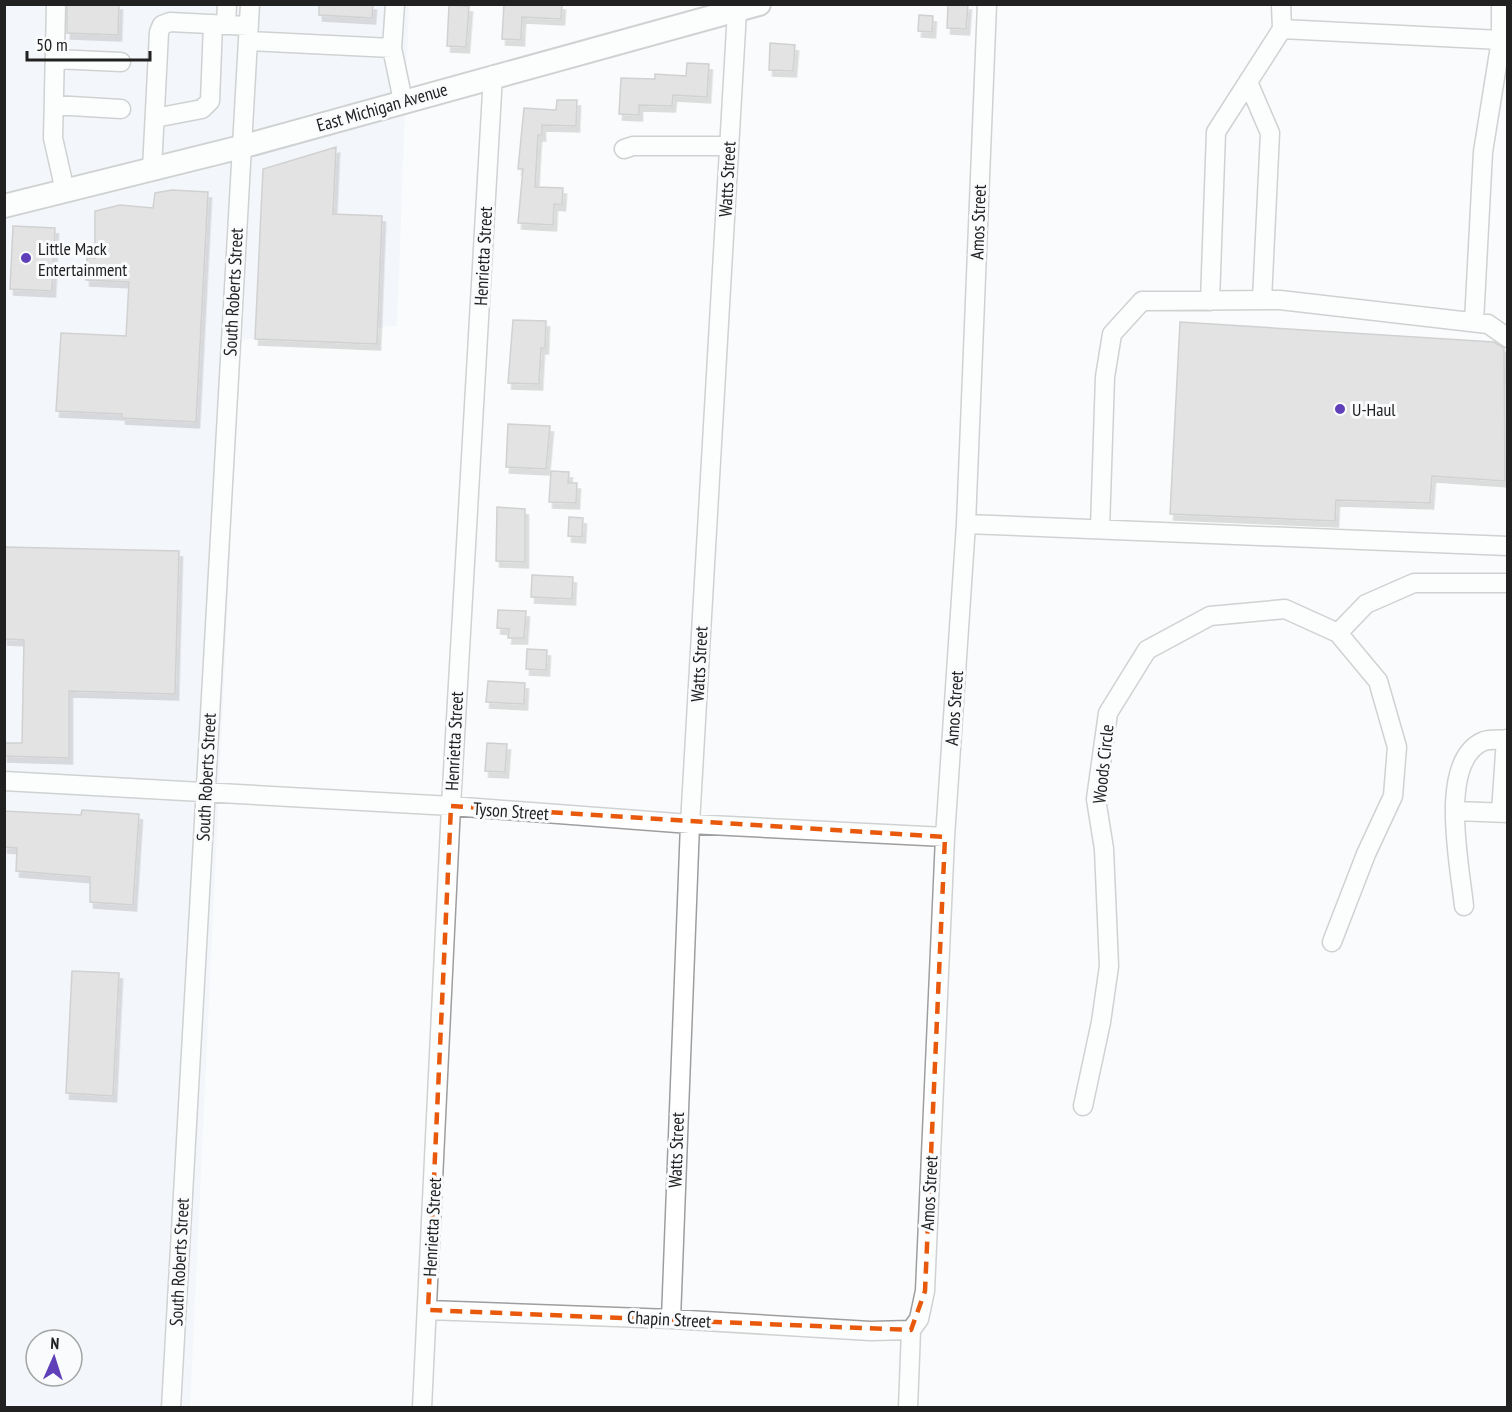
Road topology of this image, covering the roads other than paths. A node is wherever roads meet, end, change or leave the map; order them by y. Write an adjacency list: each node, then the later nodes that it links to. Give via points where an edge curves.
1 (56, 4): 15 (street)
2 (226, 4): 10 (street)
3 (250, 4): 12 (street, South Roberts Street)
4 (395, 4): 14 (street)
5 (759, 4): 9 (main road, East Michigan Avenue)
6 (987, 4): 33 (street, Amos Street)
7 (1281, 4): 11 (street)
8 (1501, 4): 13 (street)
9 (735, 8): 17 (main road, East Michigan Avenue); 23 (street, Watts Street)
10 (220, 24): 12 (street); 22 (street, via 207,106); 22 (street, via 162,25)
11 (1282, 29): 13 (street); 18 (street)
12 (248, 33): 14 (street); 24 (street, South Roberts Street)
13 (1501, 40): 31 (street, via 1483,152)
14 (392, 48): 19 (street)
15 (55, 58): 16 (street); 20 (street)
16 (121, 62)
17 (493, 75): 19 (main road, East Michigan Avenue); 41 (street, Henrietta Street)
18 (1248, 82): 29 (street, via 1270,134); 30 (street, via 1216,132)
19 (403, 101): 24 (main road, East Michigan Avenue)
20 (54, 105): 21 (street); 27 (street, via 53,138)
21 (121, 109)
22 (155, 118): 26 (street)
23 (729, 146): 25 (street); 44 (street, Watts Street)
24 (241, 147): 26 (main road, East Michigan Avenue); 40 (street, South Roberts Street)
25 (624, 149)
26 (152, 169): 27 (main road, East Michigan Avenue)
27 (65, 191): 28 (main road, East Michigan Avenue)
28 (4, 206)
29 (1262, 300): 30 (street); 31 (street)
30 (1210, 301): 34 (street, via 1142,301 1112,334 1105,377)
31 (1474, 322): 32 (street, via 1488,324)
32 (1508, 338)
33 (966, 524): 34 (street); 45 (street, Amos Street)
34 (1100, 528): 35 (street)
35 (1508, 546)
36 (1508, 584): 37 (street, via 1414,583 1366,604)
37 (1338, 633): 47 (street, Woods Circle, via 1378,681 1397,747 1393,796); 48 (street, Woods Circle, via 1284,609 1210,616 1147,650 1108,713 1096,799 1104,849 1109,966)
38 (1507, 739): 42 (street, via 1485,741 1469,753 1455,789); 43 (street)
39 (4, 781): 40 (street, Tyson Street)
40 (206, 791): 41 (street, Tyson Street); 52 (street, South Roberts Street)
41 (451, 806): 44 (street, Tyson Street); 49 (street, Henrietta Street)
42 (1456, 811): 43 (street); 46 (street)
43 (1504, 813)
44 (690, 824): 45 (street, Tyson Street); 50 (street, Watts Street)
45 (945, 837): 51 (street, Amos Street, via 925,1291 919,1319)
46 (1464, 906)
47 (1332, 942)
48 (1083, 1106)
49 (428, 1310): 50 (street, Chapin Street); 53 (street, Henrietta Street)
50 (671, 1319): 51 (street, Chapin Street, via 870,1331)
51 (911, 1329): 54 (street, Amos Street)
52 (171, 1407)
53 (422, 1407)
54 (908, 1407)

